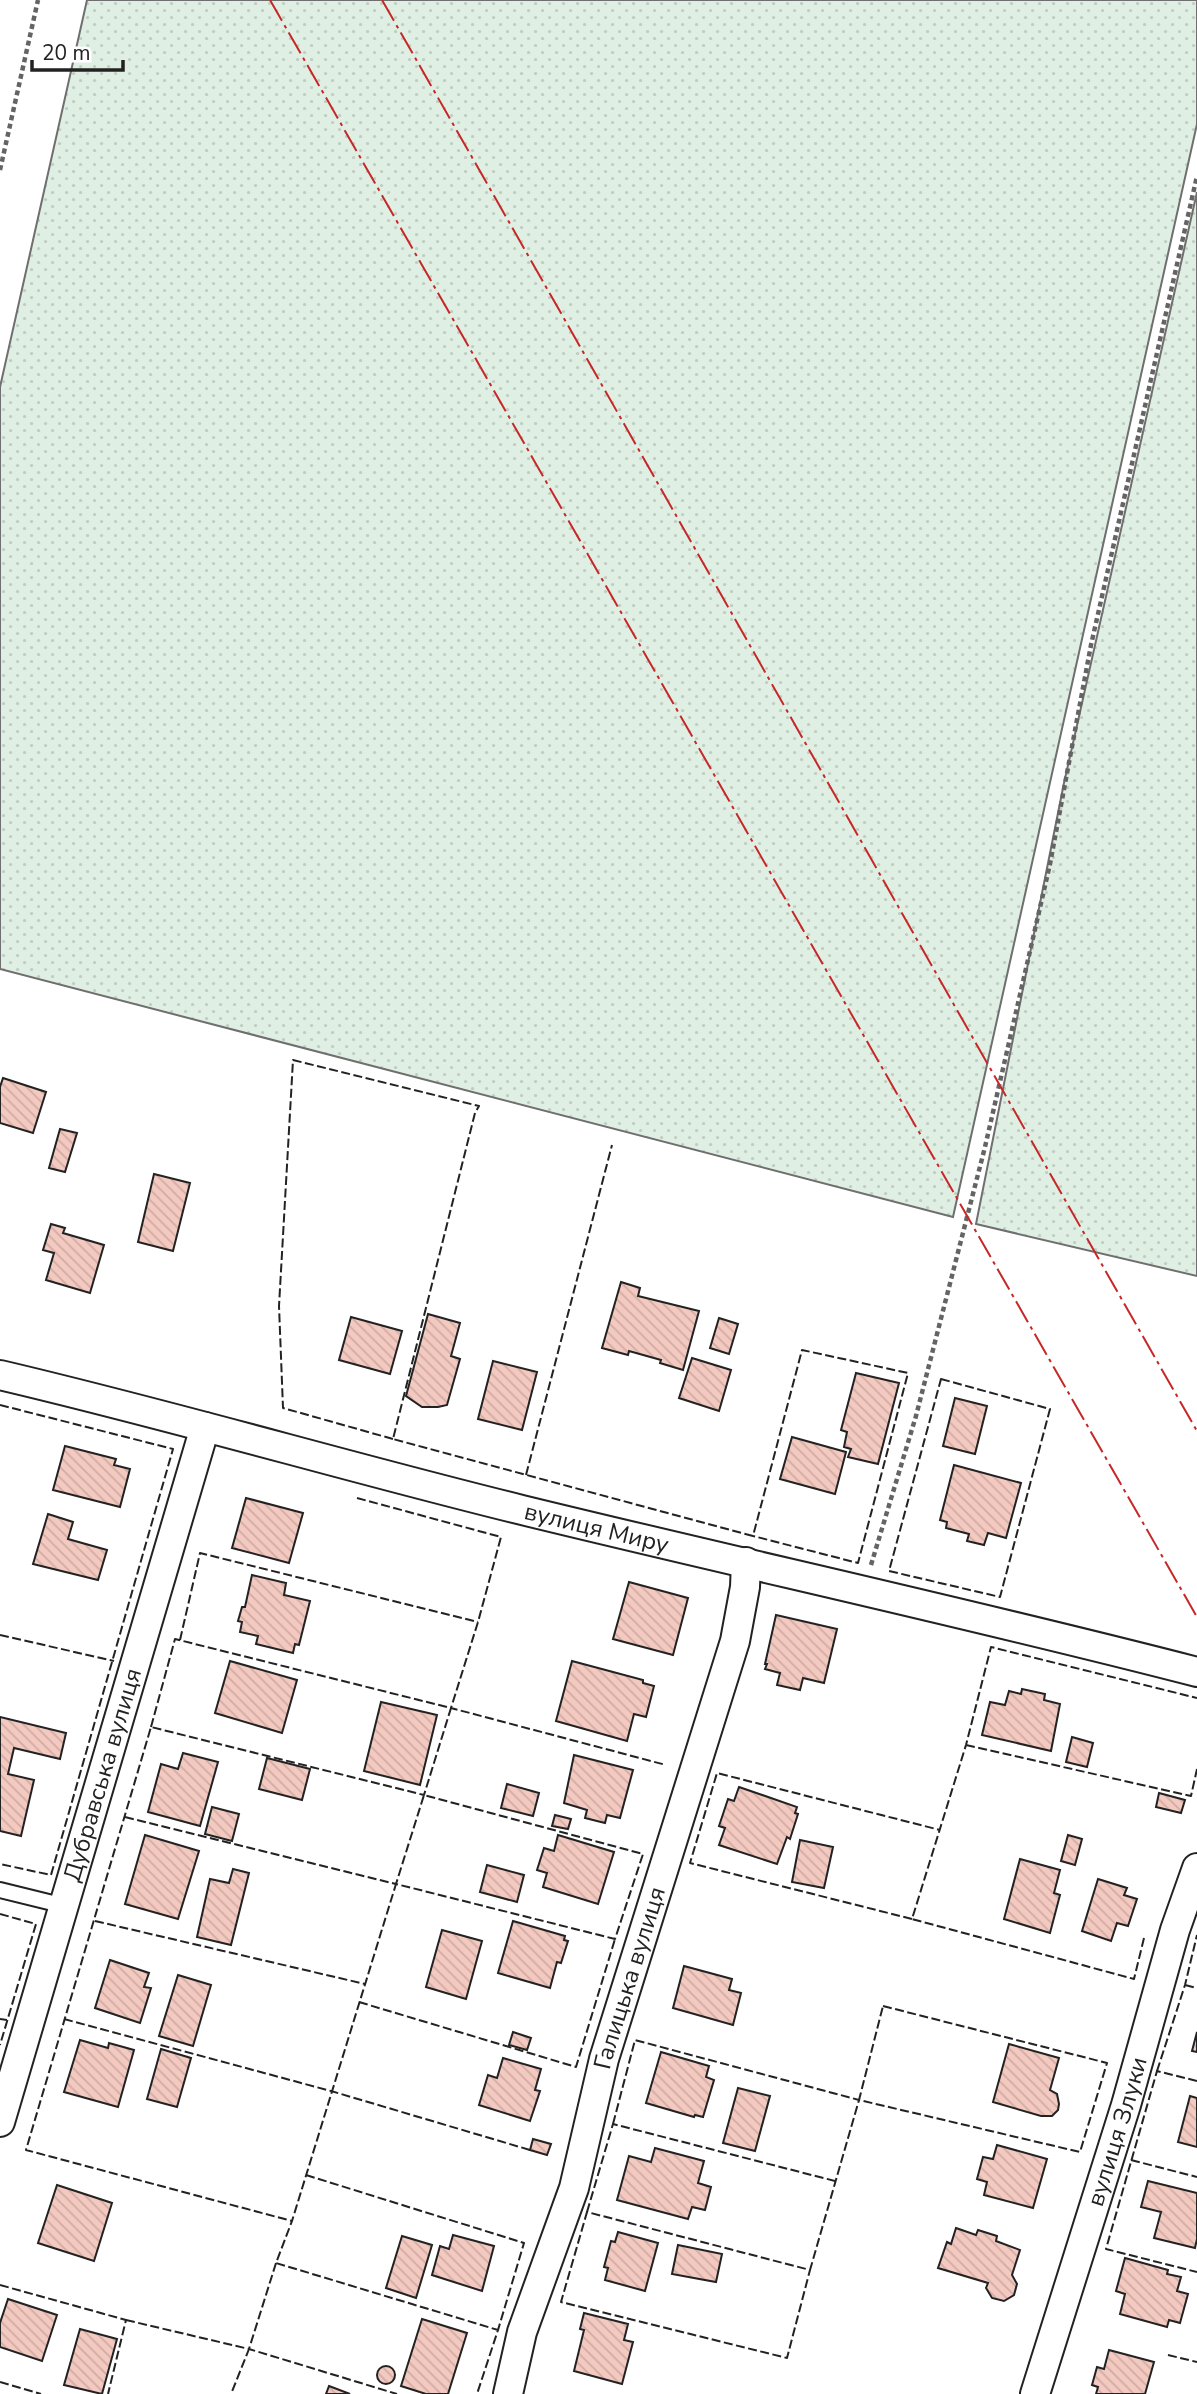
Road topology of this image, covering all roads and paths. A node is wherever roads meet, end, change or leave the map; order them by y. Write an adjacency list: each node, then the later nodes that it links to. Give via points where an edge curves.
1 (38, 0): 2 (path)
2 (0, 170)
3 (1197, 176): 7 (path, via 1091,645 1050,864 985,1147)
4 (0, 1375): 5 (street, вулиця Миру)
5 (205, 1427): 6 (street, вулиця Миру); 11 (street, Дубравська вулиця)
6 (746, 1562): 7 (street, вулиця Миру); 13 (street, Галицька вулиця, via 734,1640 604,2059 574,2188 522,2332)
7 (866, 1590): 8 (street, вулиця Миру)
8 (1197, 1672)
9 (1197, 1868): 14 (street, вулиця Злуки)
10 (0, 1890): 11 (lane)
11 (65, 1906): 12 (street, Дубравська вулиця)
12 (0, 2122)
13 (508, 2394)
14 (1035, 2394)

